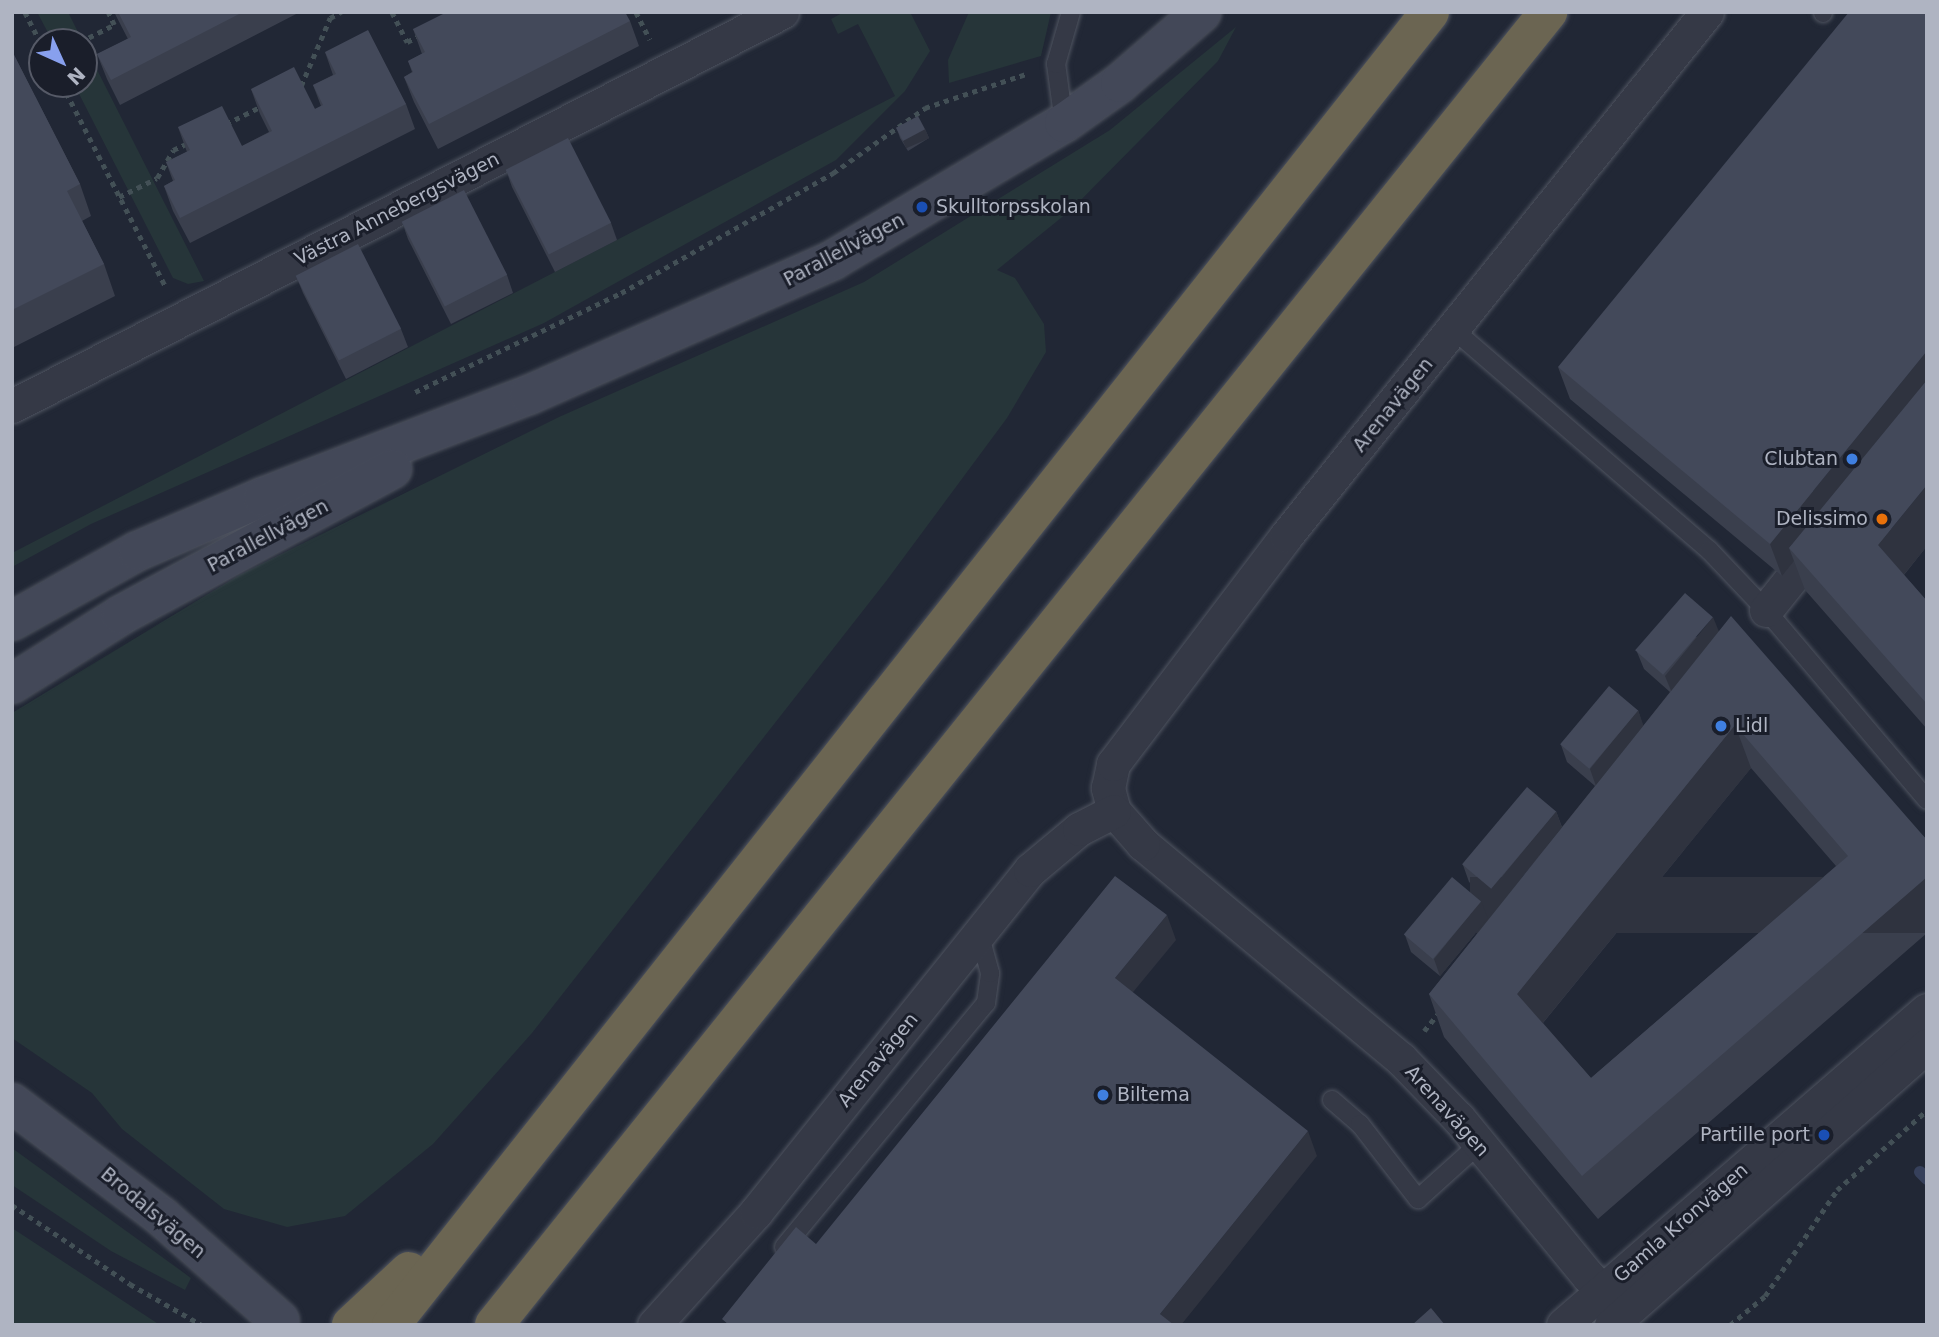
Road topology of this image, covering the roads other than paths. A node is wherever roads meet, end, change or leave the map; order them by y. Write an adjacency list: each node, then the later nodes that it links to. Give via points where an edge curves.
1 (782, 12): 10 (street, Västra Annebergsvägen)
2 (1071, 12): 7 (lane, via 1056,64)
3 (1202, 12): 7 (street, Parallellvägen, via 1120,83)
4 (1430, 12): 24 (highway)
5 (1548, 12): 23 (highway)
6 (1707, 12): 8 (street, Arenavägen)
7 (1064, 123): 9 (street, Parallellvägen, via 833,260)
8 (1454, 330): 12 (lane, via 1709,550); 16 (street, Arenavägen, via 1286,536 1113,764 1108,788)
9 (529, 395): 13 (street, Parallellvägen, via 263,497 138,551); 14 (street, Parallellvägen, via 121,615)
10 (12, 406)
11 (1850, 505): 12 (street)
12 (1766, 610): 15 (lane)
13 (12, 621)
14 (12, 684)
15 (1927, 800)
16 (1114, 811): 17 (street, Arenavägen, via 1079,829 1030,870); 22 (street, Arenavägen, via 1143,844 1401,1059)
17 (979, 933): 25 (lane, via 990,973 986,1003); 32 (street, Arenavägen, via 757,1212)
18 (1927, 1010): 26 (street, Gamla Kronvägen)
19 (1927, 1045): 26 (street, Gamla Kronvägen)
20 (16, 1099): 27 (street, Brodalsvägen)
21 (1332, 1100): 22 (lane, via 1360,1124 1418,1199)
22 (1479, 1144): 26 (street, Arenavägen)
23 (612, 1177): 30 (highway); 31 (highway)
24 (505, 1182): 28 (highway); 29 (highway)
25 (772, 1261)
26 (1618, 1313): 33 (street, Gamla Kronvägen)
27 (281, 1321)
28 (351, 1325)
29 (391, 1325)
30 (494, 1325)
31 (527, 1325)
32 (654, 1325)
33 (1563, 1325)

